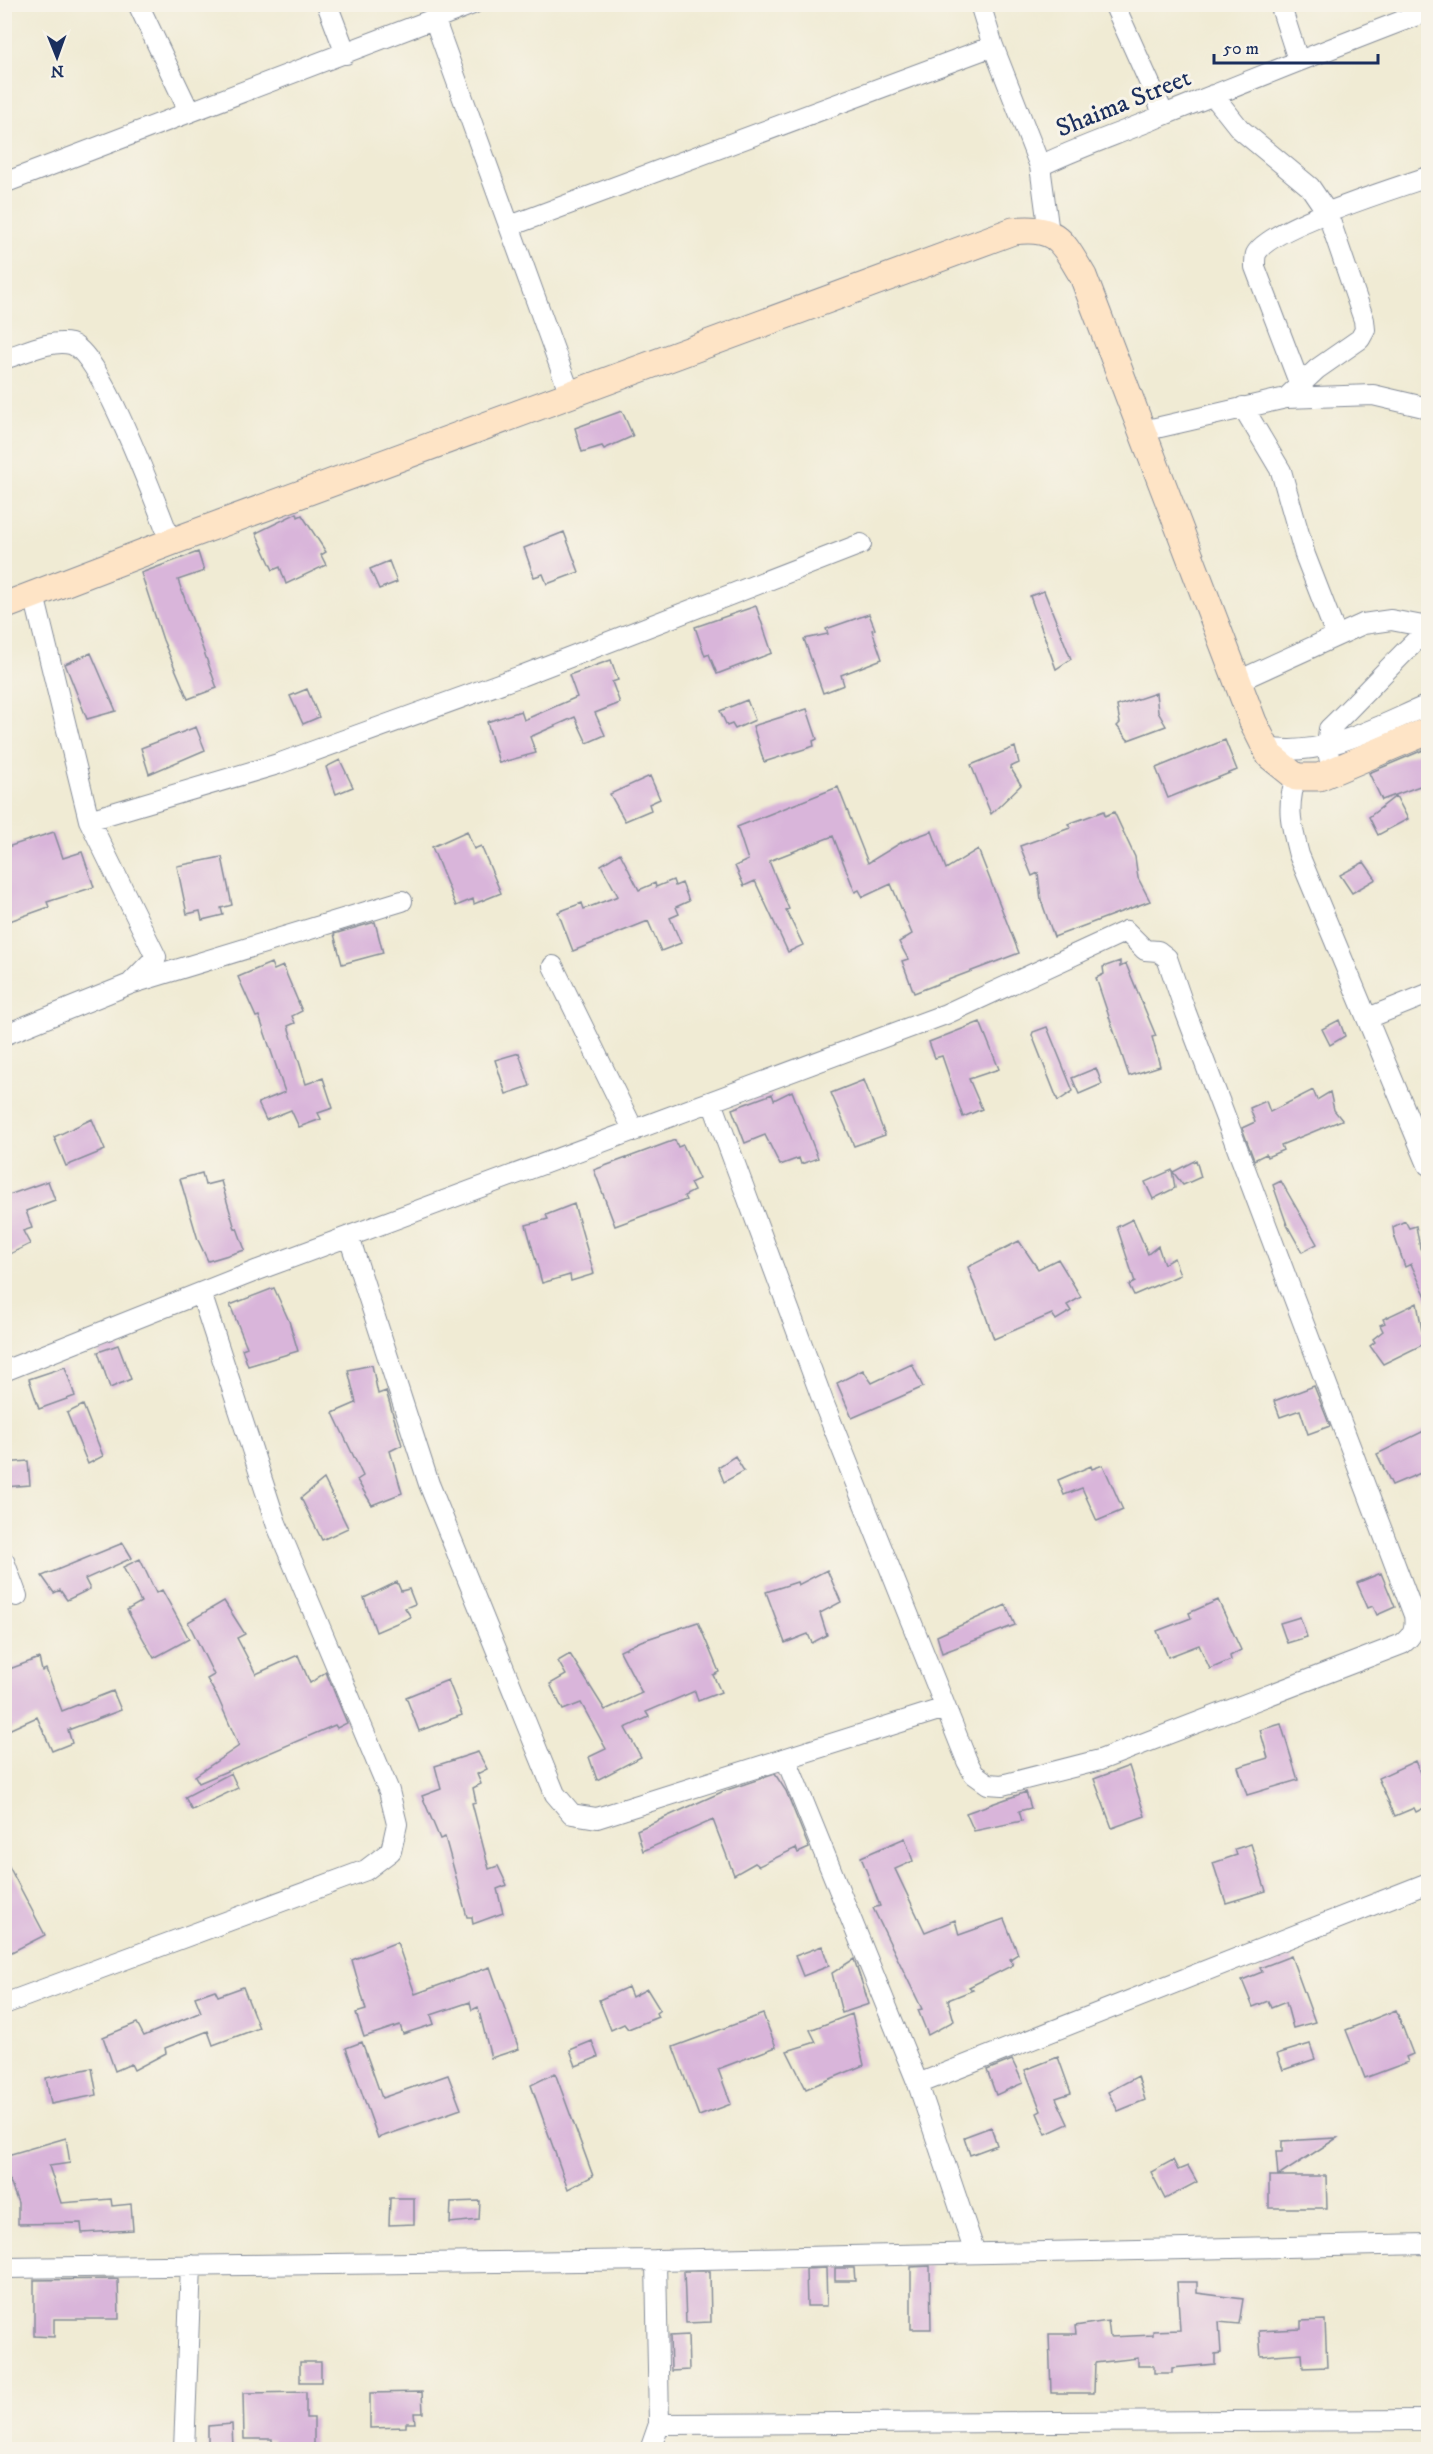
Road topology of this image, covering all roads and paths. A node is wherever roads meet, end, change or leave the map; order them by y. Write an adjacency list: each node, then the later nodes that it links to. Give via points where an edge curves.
1 (138, 4): 13 (street)
2 (327, 4): 10 (street)
3 (473, 4): 8 (street)
4 (980, 4): 9 (street)
5 (1114, 4): 14 (street)
6 (1280, 4): 11 (street)
7 (1428, 11): 11 (street, Shaima Street)
8 (435, 21): 10 (street); 19 (street)
9 (993, 46): 15 (street); 19 (street)
10 (345, 54): 13 (street)
11 (1298, 60): 12 (street, Shaima Street)
12 (1213, 95): 14 (street, Shaima Street); 18 (street, via 1240,129 1310,187)
13 (189, 111): 17 (street)
14 (1164, 115): 15 (street, Shaima Street, via 1077,147)
15 (1040, 166): 20 (street)
16 (1428, 177): 18 (street)
17 (4, 183)
18 (1327, 212): 22 (street, via 1365,330 1360,339); 22 (street, via 1265,243 1256,254 1255,267)
19 (510, 226): 23 (street)
20 (1049, 232): 23 (street, via 1035,228 1013,231); 27 (street, via 1060,239 1083,276)
21 (4, 359): 28 (street, via 56,343 72,345 87,356 119,415)
22 (1300, 385): 24 (street)
23 (570, 394): 28 (street)
24 (1286, 398): 25 (street); 26 (street, via 1373,395)
25 (1244, 407): 27 (street); 33 (street, via 1281,471 1305,555)
26 (1428, 408)
27 (1143, 431): 34 (street)
28 (171, 542): 30 (street)
29 (861, 544): 40 (street, via 521,676 278,764)
30 (34, 595): 31 (street); 40 (street)
31 (4, 606)
32 (1428, 628): 33 (street, via 1379,620); 38 (street, via 1329,729)
33 (1336, 635): 34 (street)
34 (1238, 681): 37 (street)
35 (1428, 705): 38 (street)
36 (1428, 731): 38 (street)
37 (1267, 748): 38 (street); 39 (street, via 1270,756)
38 (1329, 759): 39 (street, via 1319,777)
39 (1296, 777): 45 (street, via 1289,816 1299,855)
40 (89, 820): 43 (street, via 156,957)
41 (402, 901): 43 (street)
42 (553, 966): 48 (street)
43 (129, 984): 46 (street)
44 (1428, 994): 45 (street)
45 (1368, 1018): 49 (street)
46 (4, 1035)
47 (712, 1102): 48 (street); 55 (street, via 824,1404); 55 (street, via 946,1014 1126,931 1145,950 1158,951 1167,958 1414,1615 1414,1631 1402,1644 1100,1760 1016,1783 988,1784 974,1774)
48 (634, 1131): 50 (street)
49 (1428, 1165)
50 (349, 1237): 51 (street); 56 (street, via 429,1484 555,1794 566,1808 572,1815 597,1818)
51 (201, 1293): 52 (street); 58 (street, via 276,1523 389,1791 397,1824 391,1851 366,1870)
52 (4, 1371)
53 (4, 1561): 54 (street)
54 (17, 1596)
55 (945, 1708): 56 (street)
56 (786, 1759): 59 (street)
57 (1428, 1883): 59 (street)
58 (4, 2004)
59 (918, 2084): 61 (street)
60 (1428, 2244): 61 (street)
61 (975, 2253): 62 (street)
62 (656, 2260): 63 (street); 66 (street)
63 (190, 2265): 64 (street); 67 (street)
64 (4, 2268)
65 (1428, 2420): 66 (street)
66 (659, 2424): 68 (street)
67 (184, 2450)
68 (650, 2450)

